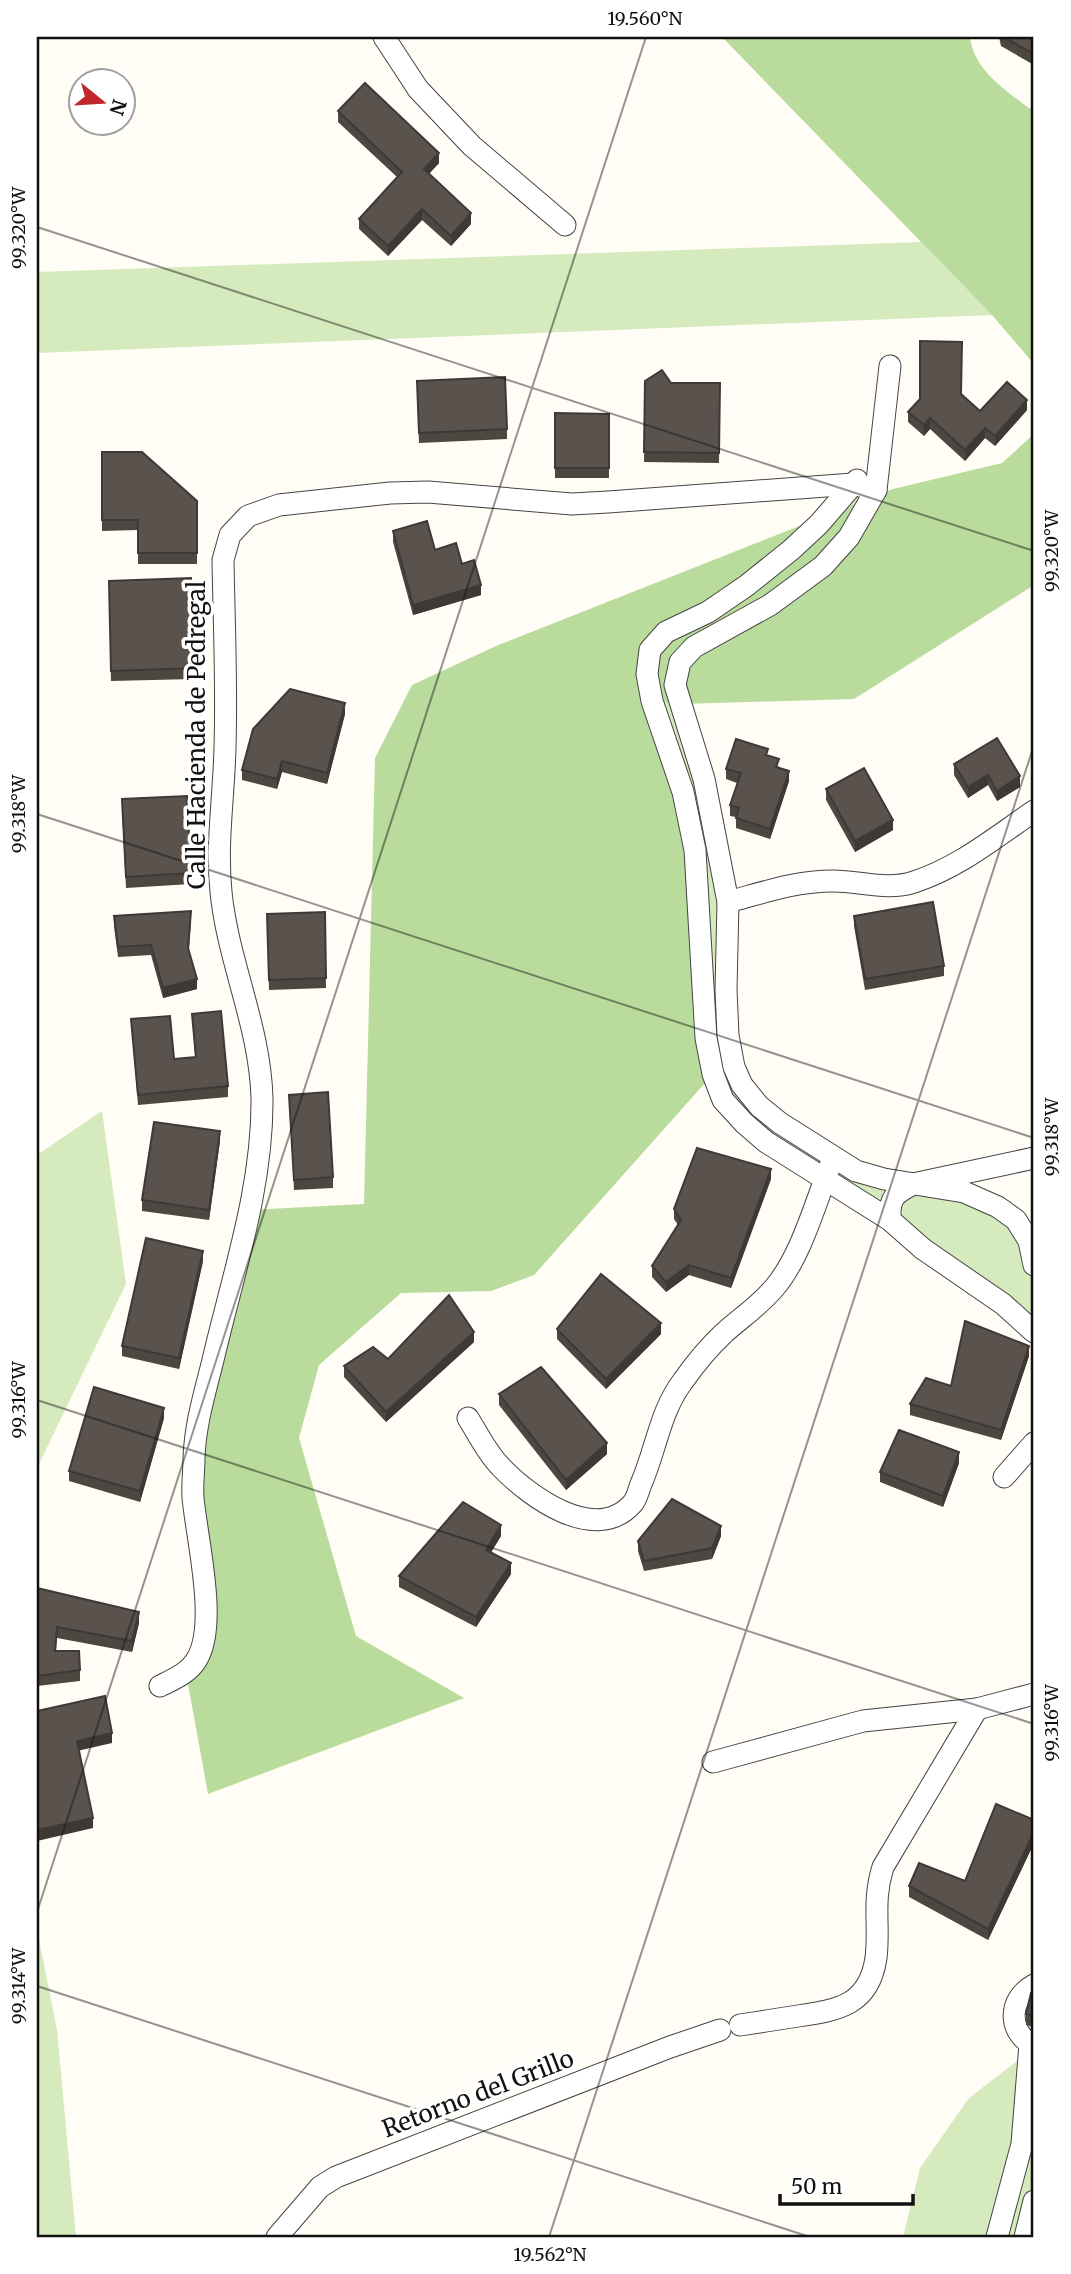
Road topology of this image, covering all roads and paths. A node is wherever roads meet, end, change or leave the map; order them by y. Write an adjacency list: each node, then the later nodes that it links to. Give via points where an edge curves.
1 (384, 37): 2 (street, via 418,89 472,146)
2 (565, 225)
3 (890, 366): 4 (street)
4 (881, 461): 5 (street); 6 (street)
5 (853, 484): 6 (street, Calle Hacienda de Pedregal); 9 (street, via 791,550 708,612 666,632 650,650 647,674 683,792 695,850); 20 (street, Calle Hacienda de Pedregal, via 572,504 390,493 279,505 248,516 230,535 223,560 226,744 218,851 228,932 260,1062 260,1146 250,1210 194,1452 205,1640 186,1673)
6 (876, 490): 8 (street, via 849,537 823,566 770,605 694,647 680,662 675,685 704,779)
7 (1034, 811): 8 (street, via 956,864 912,883 798,882)
8 (728, 902): 9 (street, via 710,895); 10 (street, via 726,990 734,1067 759,1106)
9 (699, 910): 12 (street, via 706,1038 723,1100 766,1142)
10 (833, 1158): 12 (street); 13 (street, via 856,1171)
11 (1034, 1158): 13 (street)
12 (825, 1178): 14 (street); 17 (street, via 794,1256 777,1285 698,1360 676,1390 633,1502 614,1516 588,1520 558,1511 525,1490 498,1464)
13 (913, 1184): 14 (street, via 897,1193 890,1205); 15 (street, via 964,1192 998,1207 1023,1231)
14 (890, 1220): 16 (street)
15 (1034, 1265)
16 (1034, 1332)
17 (468, 1418)
18 (1034, 1443): 19 (street)
19 (1004, 1477)
20 (160, 1686)
21 (1034, 1694): 22 (street)
22 (977, 1709): 23 (street, via 863,1721); 28 (street, Retorno del Grillo, via 883,1867 877,1887 876,1957 870,1980 856,1999 836,2011 730,2028 670,2047 336,2178 313,2194)
23 (713, 1762)
24 (1034, 1985): 25 (street, via 1021,1995 1014,2013 1017,2031)
25 (1032, 2045): 26 (street)
26 (1028, 2143): 29 (street)
27 (1034, 2201): 30 (street)
28 (277, 2237)
29 (997, 2237)
30 (1025, 2237)

